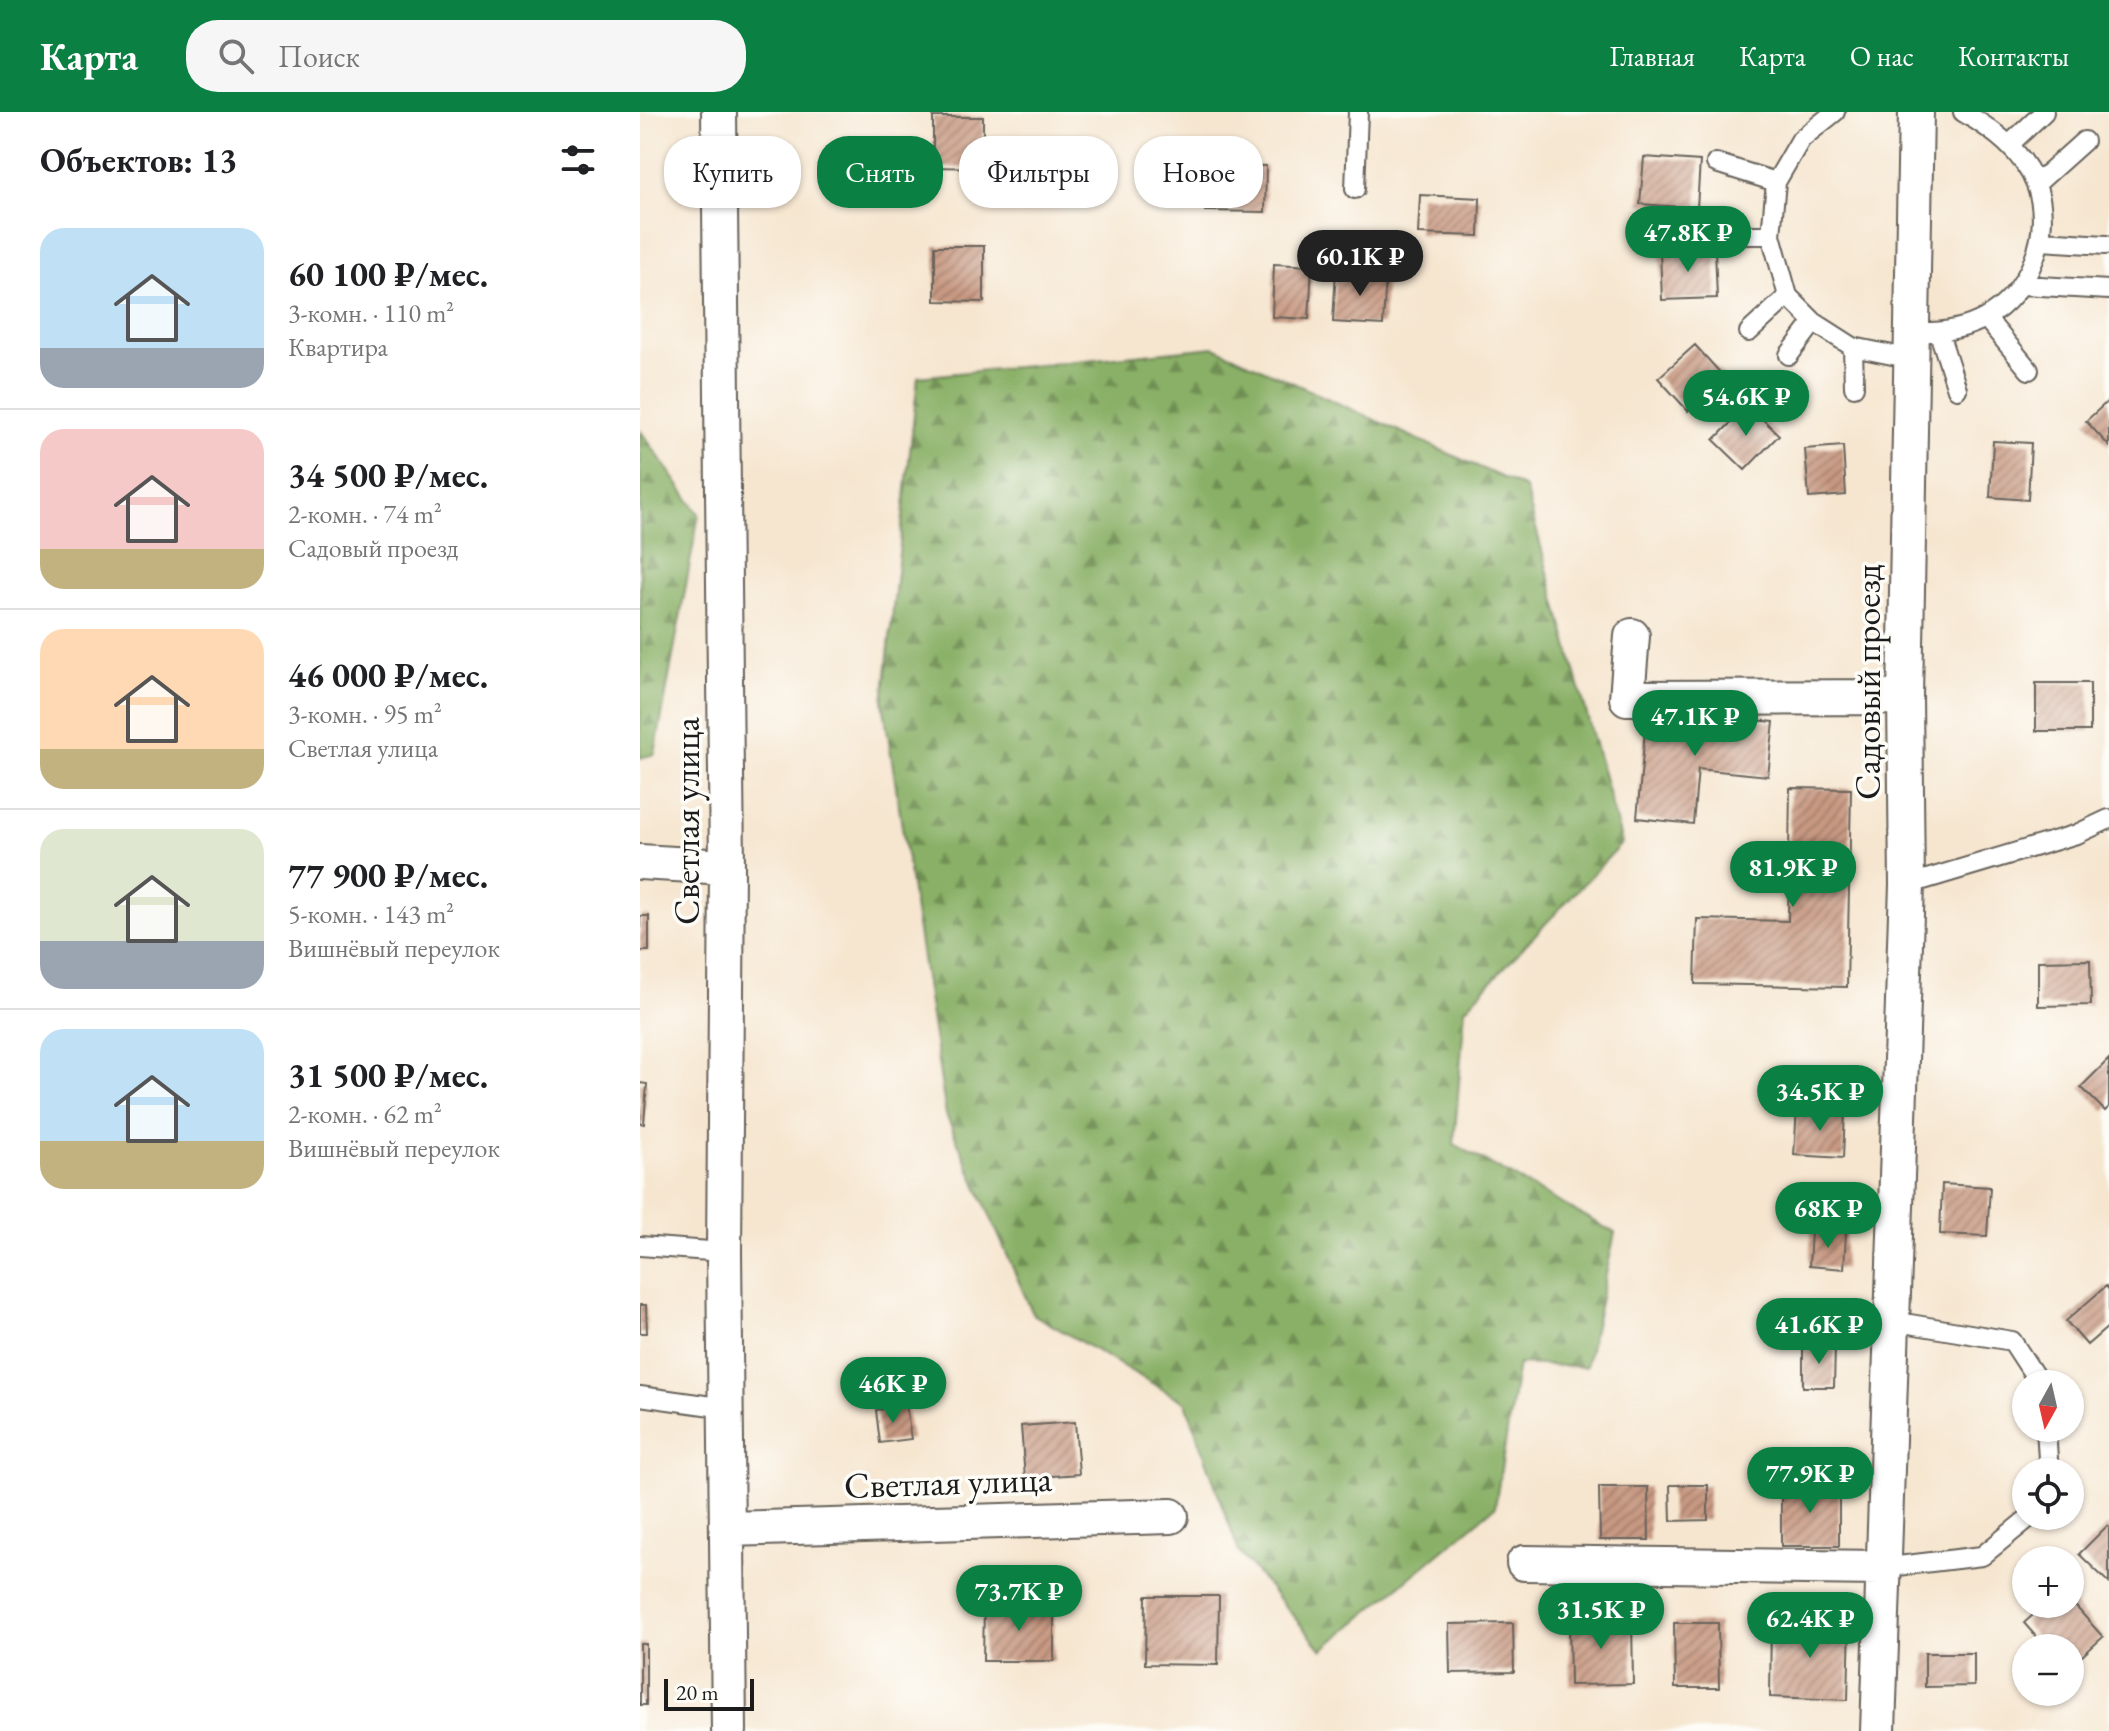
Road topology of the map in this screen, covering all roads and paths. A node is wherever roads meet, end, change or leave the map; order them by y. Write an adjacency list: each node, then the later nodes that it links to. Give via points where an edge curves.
1 (719, 112): 33 (street, Светлая улица)
2 (1358, 112): 12 (lane)
3 (1834, 112): 10 (lane, via 1801,139)
4 (1916, 112): 23 (street, Садовый проезд)
5 (1963, 112): 8 (lane)
6 (2044, 112): 8 (lane)
7 (2084, 141): 11 (lane)
8 (2009, 145): 11 (lane)
9 (1716, 163): 10 (lane)
10 (1776, 182): 14 (lane)
11 (2036, 184): 15 (lane)
12 (1355, 189)
13 (1699, 235): 14 (lane)
14 (1771, 235): 19 (lane)
15 (2041, 241): 16 (lane); 17 (lane)
16 (2106, 245)
17 (2022, 285): 18 (lane); 20 (lane)
18 (2109, 290)
19 (1788, 296): 21 (lane); 22 (lane)
20 (1986, 318): 23 (lane); 26 (lane)
21 (1814, 322): 24 (lane); 25 (lane)
22 (1749, 332)
23 (1921, 341): 24 (lane); 28 (lane); 30 (street, Садовый проезд)
24 (1853, 347): 27 (lane)
25 (1789, 355)
26 (2029, 370)
27 (1854, 387)
28 (1957, 389)
29 (1632, 636): 30 (street, via 1627,698)
30 (1905, 697): 34 (street, Садовый проезд)
31 (2109, 819): 34 (lane, via 2077,834)
32 (640, 862): 33 (street)
33 (727, 867): 36 (street, Светлая улица)
34 (1907, 885): 37 (street, Садовый проезд)
35 (640, 1246): 36 (lane)
36 (724, 1252): 40 (street, Светлая улица)
37 (1892, 1321): 38 (lane, via 2012,1341); 45 (street, Садовый проезд)
38 (2031, 1370)
39 (640, 1396): 40 (lane)
40 (726, 1408): 42 (street, Светлая улица)
41 (1171, 1516): 42 (street, Светлая улица)
42 (727, 1529): 46 (street, Светлая улица)
43 (2014, 1530): 45 (lane, via 1982,1556)
44 (1524, 1563): 45 (street)
45 (1881, 1568): 47 (street, Садовый проезд)
46 (729, 1731)
47 (1878, 1731)

